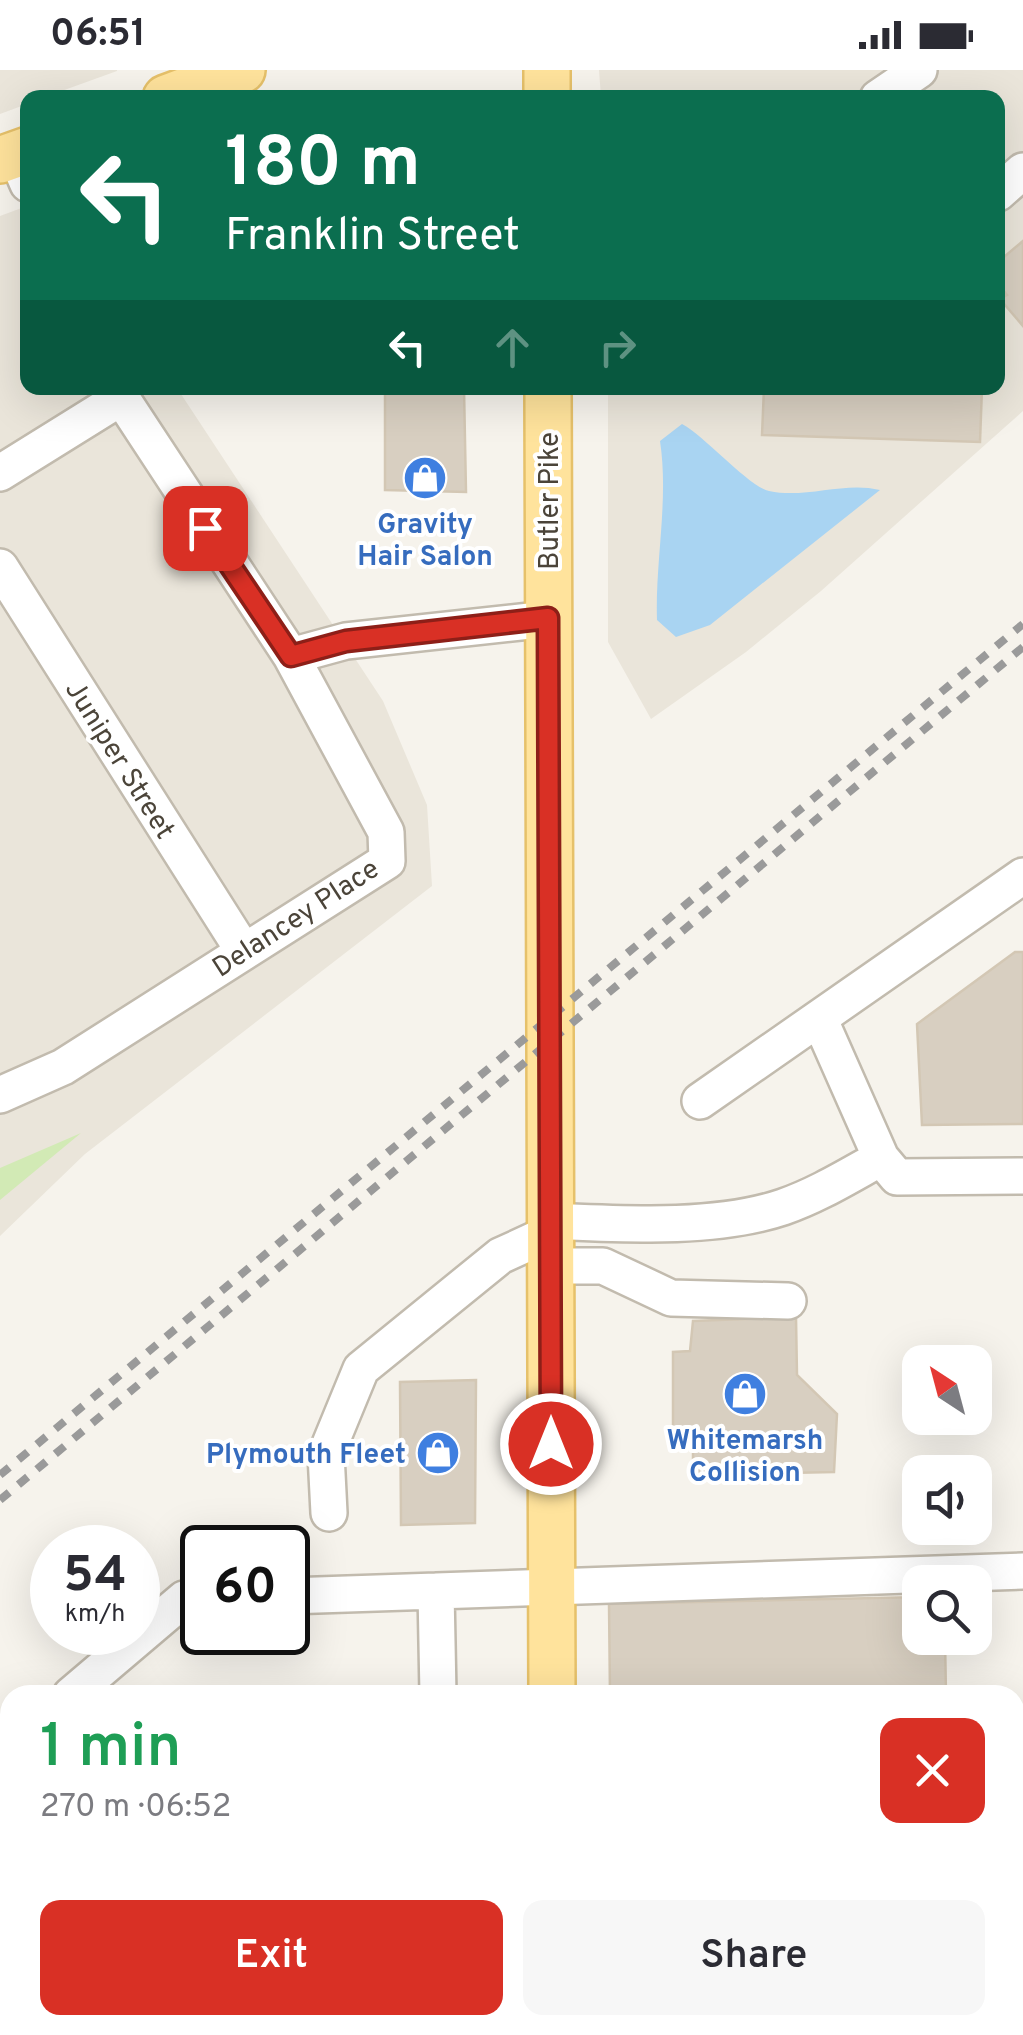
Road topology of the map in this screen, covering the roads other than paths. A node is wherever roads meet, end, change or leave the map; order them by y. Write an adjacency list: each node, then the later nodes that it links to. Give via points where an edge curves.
1 (242, 70): 3 (main road)
2 (919, 70): 4 (street)
3 (185, 85)
4 (890, 90)
5 (114, 395): 8 (street, Delancey Place)
6 (118, 395): 11 (street, Delancey Place)
7 (548, 395): 10 (main road, Butler Pike)
8 (0, 473)
9 (0, 567): 13 (street, Juniper Street)
10 (548, 618): 11 (street, via 346,641); 19 (main road, Butler Pike)
11 (291, 656): 13 (street, Delancey Place, via 386,832 387,861)
12 (1023, 876): 14 (street)
13 (242, 950): 15 (street, Delancey Place, via 63,1067)
14 (820, 1018): 16 (street); 17 (street)
15 (0, 1095)
16 (700, 1101)
17 (881, 1158): 18 (street, via 897,1177); 19 (street, via 759,1214 627,1224)
18 (1023, 1176)
19 (550, 1240): 20 (street, via 671,1298); 21 (street, via 500,1256 361,1369 326,1454); 23 (main road, Butler Pike)
20 (788, 1300)
21 (329, 1513)
22 (1023, 1571): 23 (street)
23 (551, 1586): 24 (street); 29 (main road, Butler Pike)
24 (436, 1591): 25 (street); 28 (street)
25 (310, 1595)
26 (180, 1603): 27 (street)
27 (83, 1685)
28 (438, 1685)
29 (552, 1685)

